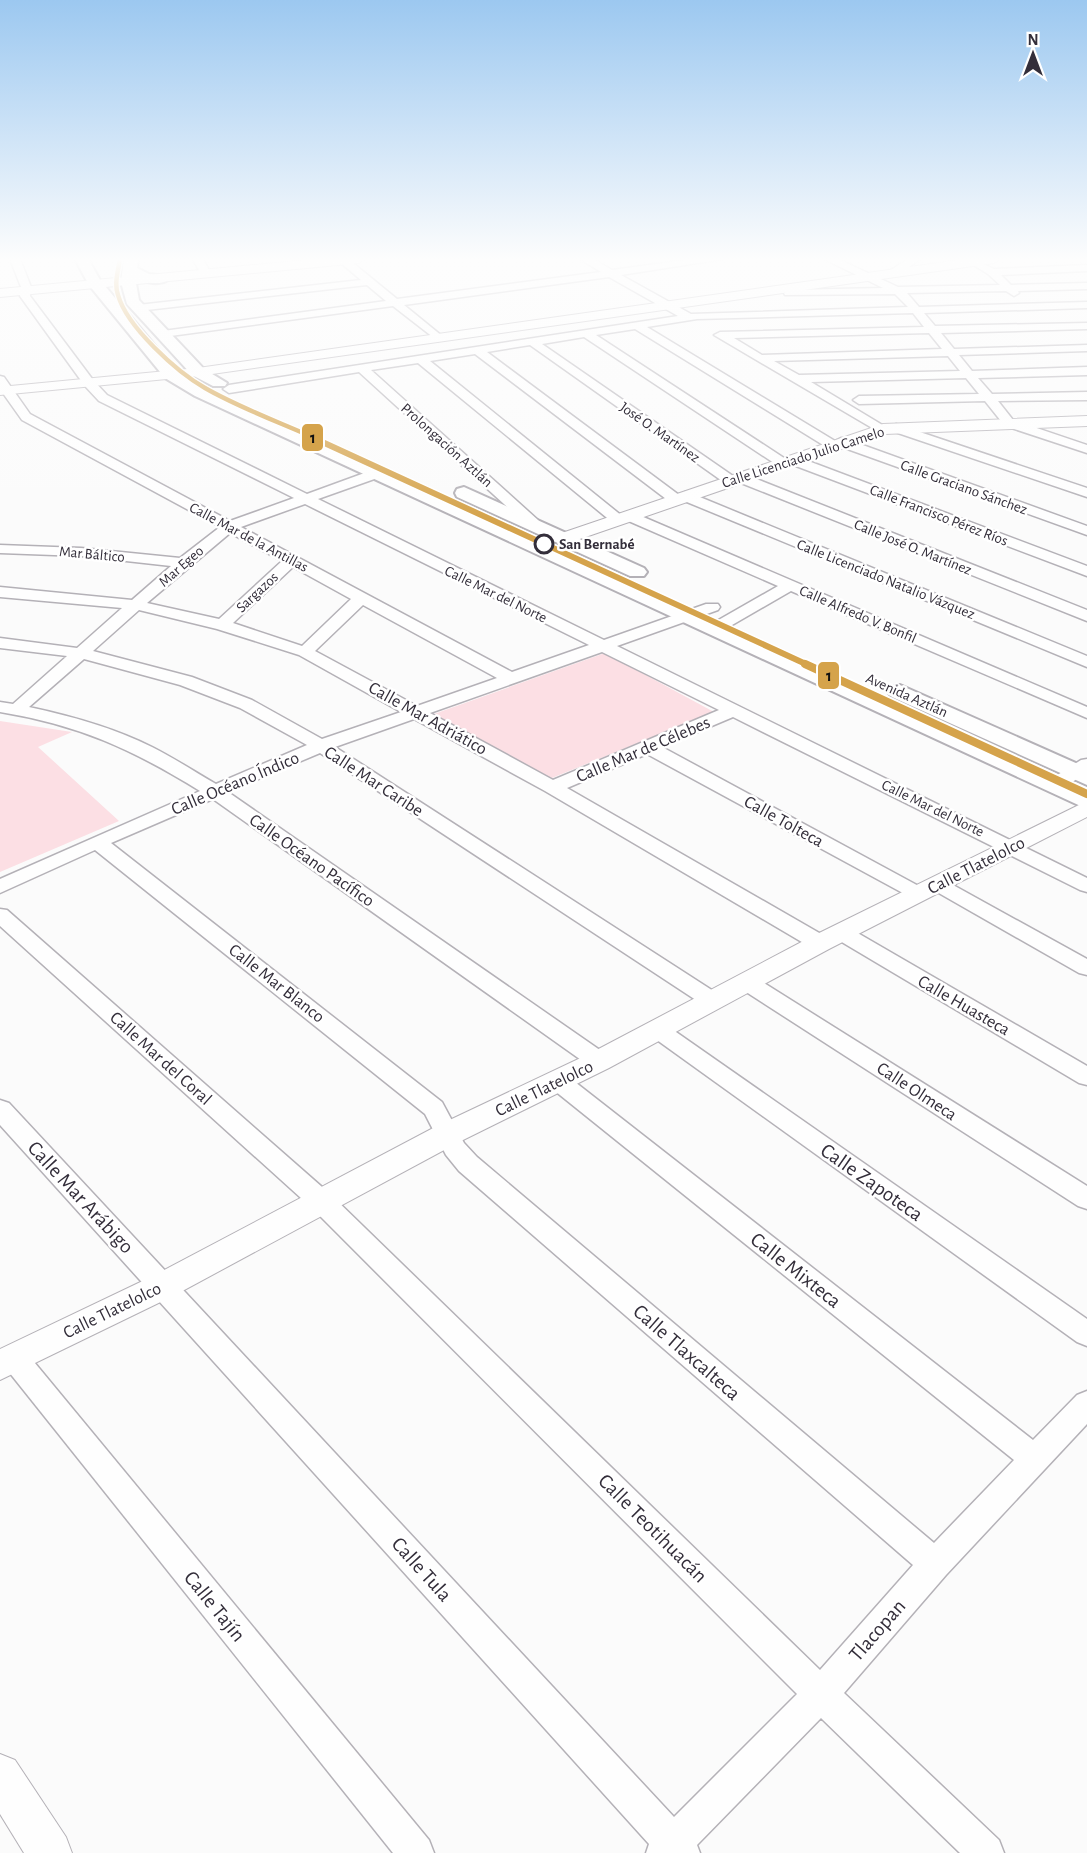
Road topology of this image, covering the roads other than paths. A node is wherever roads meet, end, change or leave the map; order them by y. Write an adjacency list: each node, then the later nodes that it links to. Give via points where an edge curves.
1 (61, 345): 27 (street, Calle Mar del Norte)
2 (147, 345): 24 (main road, Avenida Aztlán)
3 (174, 345): 22 (main road, Avenida Aztlán)
4 (385, 345): 22 (street)
5 (511, 345): 15 (street)
6 (537, 345): 40 (street, José O. Martínez)
7 (604, 345): 38 (street, Calle Francisco Pérez Ríos)
8 (671, 345): 36 (street, Calle Graciano Sánchez)
9 (738, 345): 18 (street)
10 (823, 345): 17 (street)
11 (945, 345): 16 (street)
12 (1064, 345): 13 (street)
13 (1066, 348): 14 (street); 16 (street); 21 (street)
14 (1087, 348)
15 (478, 351): 19 (street); 42 (street, Calle Licenciado Natalio Vázquez)
16 (950, 351): 17 (street); 23 (street)
17 (829, 355): 18 (street); 25 (street)
18 (760, 358): 26 (street)
19 (420, 359): 20 (street); 44 (street, Calle Alfredo V. Bonfil)
20 (361, 368): 29 (street); 45 (street, Prolongación Aztlán)
21 (1087, 370): 23 (street)
22 (198, 372): 24 (street); 29 (main road, Avenida Aztlán)
23 (969, 374): 25 (street); 31 (street)
24 (171, 375): 27 (street); 39 (main road, Avenida Aztlán, via 201,393)
25 (844, 377): 26 (street); 32 (street)
26 (798, 379): 32 (street)
27 (89, 383): 28 (street); 43 (street, Calle Mar del Norte, via 120,408)
28 (2, 387): 46 (street, Calle Mar de la Antillas, via 27,417)
29 (229, 389): 45 (main road, Avenida Aztlán)
30 (1087, 396): 31 (street)
31 (990, 398): 32 (street); 34 (street)
32 (859, 407): 35 (street)
33 (1087, 421): 34 (street, Calle Licenciado Julio Camelo)
34 (1009, 423): 35 (street, Calle Licenciado Julio Camelo); 37 (street)
35 (889, 428): 36 (street, Calle Licenciado Julio Camelo); 41 (street)
36 (837, 443): 38 (street, Calle Licenciado Julio Camelo); 47 (street, Calle Graciano Sánchez)
37 (1087, 448)
38 (786, 460): 40 (street, Calle Licenciado Julio Camelo); 52 (street, Calle Francisco Pérez Ríos)
39 (375, 474): 43 (street, Mar Egeo); 58 (main road, Avenida Aztlán)
40 (734, 479): 42 (street, Calle Licenciado Julio Camelo); 59 (street, Calle José O. Martínez)
41 (1087, 493)
42 (680, 497): 44 (street, Calle Licenciado Julio Camelo); 67 (street, Calle Licenciado Natalio Vázquez)
43 (304, 499): 46 (street, Mar Egeo); 64 (street, Calle Mar del Norte)
44 (623, 517): 48 (street, Calle Licenciado Julio Camelo); 53 (street, Calle Alfredo V. Bonfil)
45 (533, 523): 48 (main road, Avenida Aztlán)
46 (230, 526): 50 (street, Calle Mar de la Antillas); 51 (street, Mar Egeo)
47 (1087, 531)
48 (565, 538): 57 (main road, Avenida Aztlán)
49 (0, 549): 51 (street, Mar Báltico, via 81,552)
50 (292, 560): 55 (street, Calle Mar de la Antillas); 61 (street, Sargazos)
51 (183, 563): 56 (street, Mar Egeo)
52 (1087, 571)
53 (790, 585): 60 (street); 72 (street, Calle Alfredo V. Bonfil)
54 (0, 592): 56 (street, Calle Mar Adriático)
55 (362, 597): 65 (street); 68 (street, Calle Mar de la Antillas)
56 (137, 605): 61 (street, Calle Mar Adriático); 66 (street, Mar Egeo)
57 (712, 607): 58 (street, Calle Océano Índico); 60 (main road, Avenida Aztlán)
58 (687, 616): 62 (main road, Avenida Aztlán); 64 (street, Calle Océano Índico)
59 (1087, 616)
60 (735, 617): 62 (street); 75 (main road, Avenida Aztlán)
61 (222, 625): 65 (street, Calle Mar Adriático)
62 (714, 628): 76 (main road, Avenida Aztlán)
63 (0, 643): 66 (street, Calle Mar Caribe)
64 (601, 646): 68 (street, Calle Océano Índico); 70 (street, Calle Mar del Norte)
65 (306, 652): 71 (street, Calle Mar Adriático)
66 (81, 653): 69 (street, Mar Egeo); 73 (street, Calle Mar Caribe, via 186,681 246,704)
67 (1087, 662)
68 (512, 679): 71 (street, Calle Océano Índico)
69 (9, 708): 78 (street, Calle Océano Pacífico, via 108,736 147,752)
70 (733, 711): 74 (street, Calle Mar de Célebes); 82 (street, Calle Mar del Norte)
71 (420, 713): 73 (street, Calle Océano Índico); 77 (street, Calle Mar Adriático)
72 (1087, 713)
73 (321, 746): 78 (street, Calle Océano Índico); 90 (street, Calle Mar Caribe)
74 (650, 748): 77 (street, Calle Mar de Célebes); 85 (street, Calle Tolteca)
75 (1083, 771): 76 (street)
76 (1055, 785): 79 (main road, Avenida Aztlán)
77 (552, 787): 87 (street, Calle Mar Adriático)
78 (214, 791): 81 (street, Calle Océano Índico); 92 (street, Calle Océano Pacífico)
79 (1087, 801)
80 (1087, 808): 82 (street, Calle Tlatelolco)
81 (97, 842): 84 (street, Calle Océano Índico); 96 (street, Calle Mar Blanco, via 434,1108)
82 (1012, 847): 83 (street, Calle Mar del Norte); 85 (street, Calle Tlatelolco)
83 (1087, 886)
84 (0, 887)
85 (928, 889): 87 (street, Calle Tlatelolco); 88 (street, Calle Tolteca)
86 (0, 915): 98 (street, Calle Mar del Coral)
87 (831, 938): 89 (street, Calle Tlatelolco); 93 (street, Calle Huasteca)
88 (1087, 968)
89 (748, 983): 90 (street, Calle Tlatelolco); 97 (street, Calle Olmeca)
90 (713, 1000): 91 (street, Calle Tlatelolco)
91 (657, 1030): 92 (street, Calle Tlatelolco); 100 (street, Calle Zapoteca)
92 (599, 1061): 94 (street, Calle Tlatelolco)
93 (1087, 1077)
94 (558, 1081): 96 (street, Calle Tlatelolco); 103 (street, Calle Mixteca)
95 (0, 1109): 99 (street, Calle Mar Arábigo)
96 (448, 1134): 98 (street, Calle Tlatelolco); 104 (street, Calle Tlaxcalteca, via 468,1164)
97 (1087, 1199)
98 (321, 1202): 99 (street, Calle Tlatelolco); 105 (street, Calle Teotihuacán)
99 (163, 1286): 101 (street, Calle Tlatelolco); 107 (street, Calle Tula)
100 (1087, 1334)
101 (7, 1362): 109 (street, Calle Tajín)
102 (1087, 1404): 103 (street, Tlacopan)
103 (1035, 1459): 104 (street, Tlacopan)
104 (935, 1564): 105 (street, Tlacopan)
105 (821, 1694): 107 (street, Tlacopan); 110 (street, Calle Teotihuacán)
106 (0, 1775): 108 (street)
107 (673, 1850)
108 (50, 1853)
109 (416, 1853)
110 (986, 1853)

